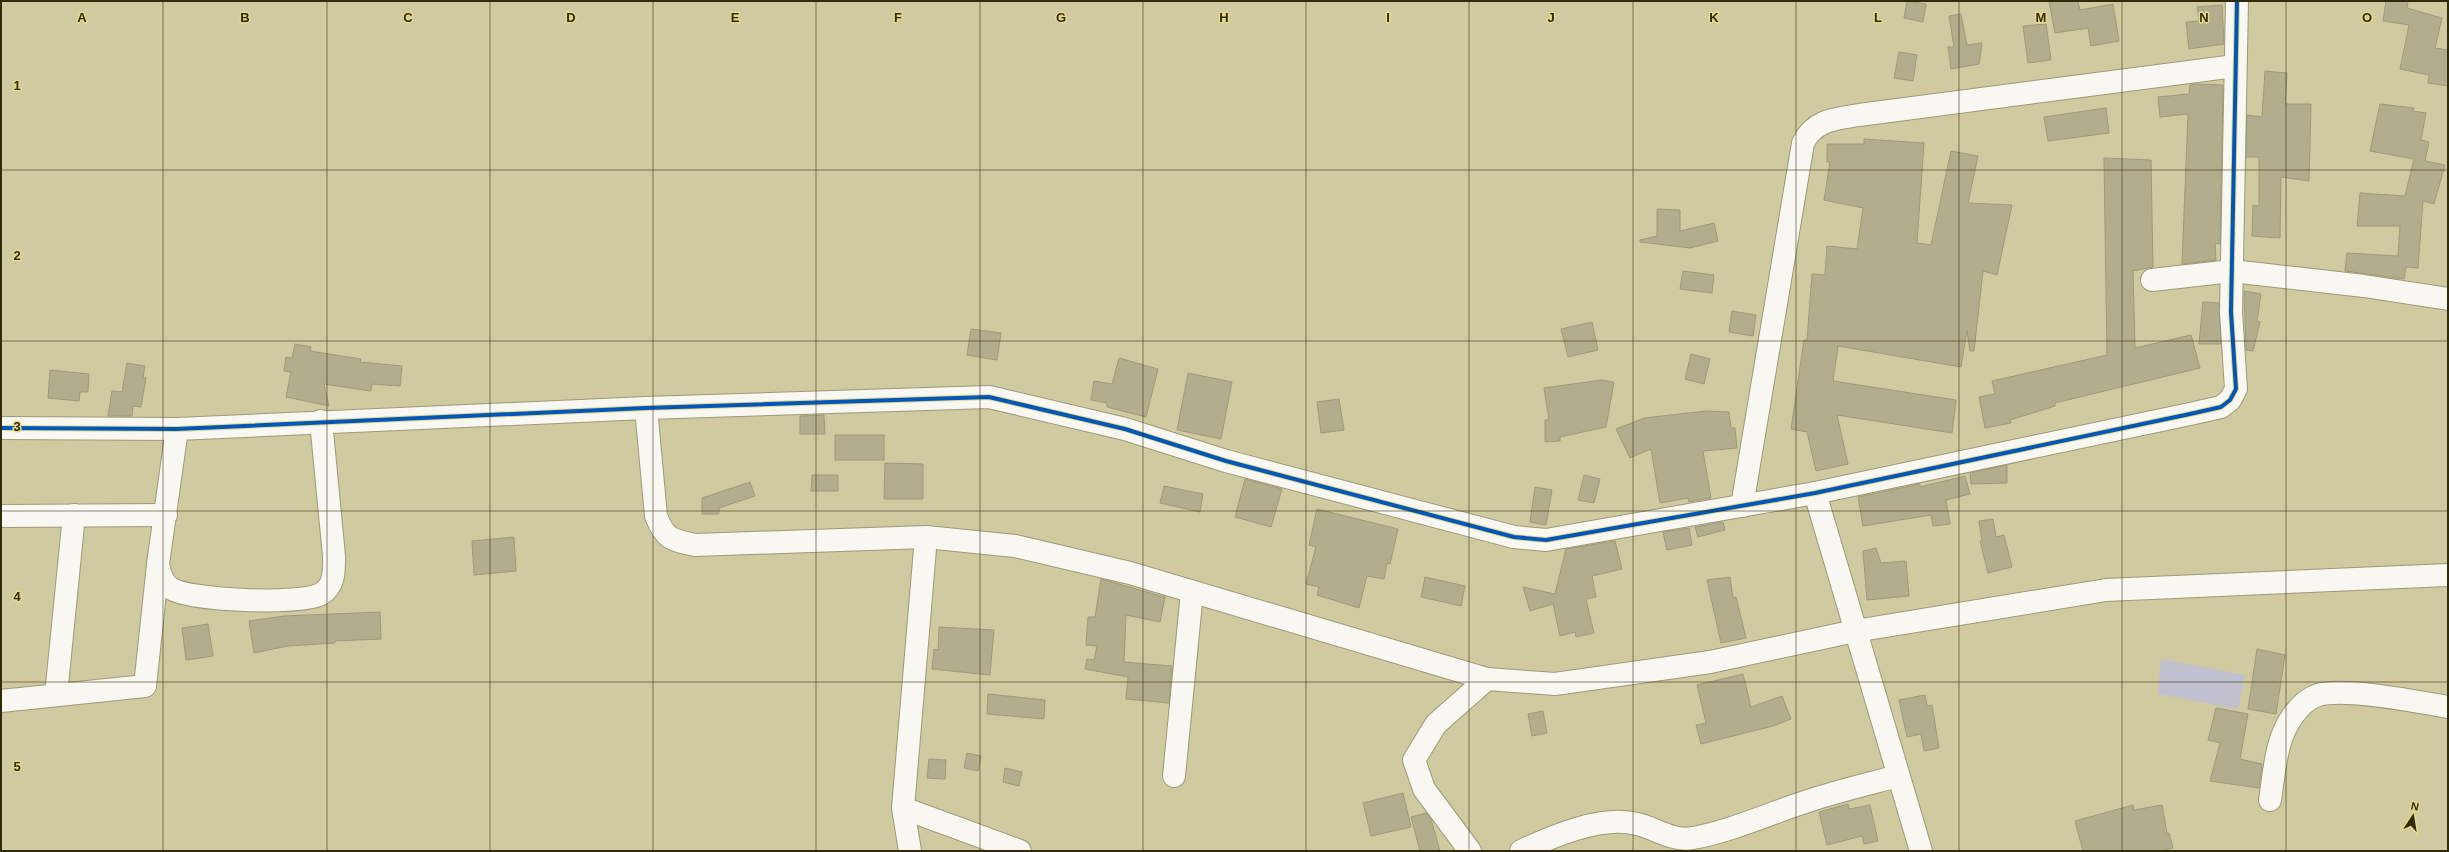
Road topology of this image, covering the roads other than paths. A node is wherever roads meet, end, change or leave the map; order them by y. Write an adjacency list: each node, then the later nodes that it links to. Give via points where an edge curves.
1 (2237, 1): 2 (street)
2 (2235, 66): 3 (street); 11 (street, via 2005,94 1860,115 1825,122 1808,132 1803,143)
3 (2232, 271): 4 (street); 5 (street); 10 (street, via 2236,388 2230,400 2221,407)
4 (2152, 280)
5 (2448, 298)
6 (646, 408): 7 (street); 11 (street, via 989,397 1125,429 1226,461 1514,536 1546,540); 15 (street, via 656,516 662,532 676,541 701,545)
7 (321, 421): 9 (street); 16 (street, via 334,556 334,575 330,586 321,594 304,599 229,599 183,593 170,587 160,576)
8 (1, 428): 9 (street)
9 (177, 429): 12 (street)
10 (1815, 493): 11 (street); 19 (street)
11 (1742, 506)
12 (166, 514): 13 (street); 16 (street)
13 (74, 515): 14 (street); 21 (street)
14 (1, 516)
15 (926, 537): 18 (street, via 1015,546 1130,573); 27 (street)
16 (158, 564): 21 (street, via 145,686)
17 (2448, 575): 19 (street, via 2106,590)
18 (1192, 592): 20 (street); 24 (street)
19 (1855, 631): 20 (street, via 1710,662 1556,684); 25 (street)
20 (1487, 679): 31 (street, via 1436,724 1414,760 1424,789)
21 (56, 695): 22 (street)
22 (1, 701)
23 (2448, 707): 26 (street, via 2385,697 2337,693 2318,695 2302,705 2290,719 2279,745)
24 (1174, 776)
25 (1898, 776): 28 (street, via 1808,800 1723,831 1691,839 1675,838 1637,824 1616,822 1591,824); 33 (street)
26 (2270, 800)
27 (903, 808): 29 (street); 30 (street)
28 (1547, 846): 32 (street)
29 (910, 851)
30 (1020, 851)
31 (1470, 851)
32 (1521, 851)
33 (1921, 851)

